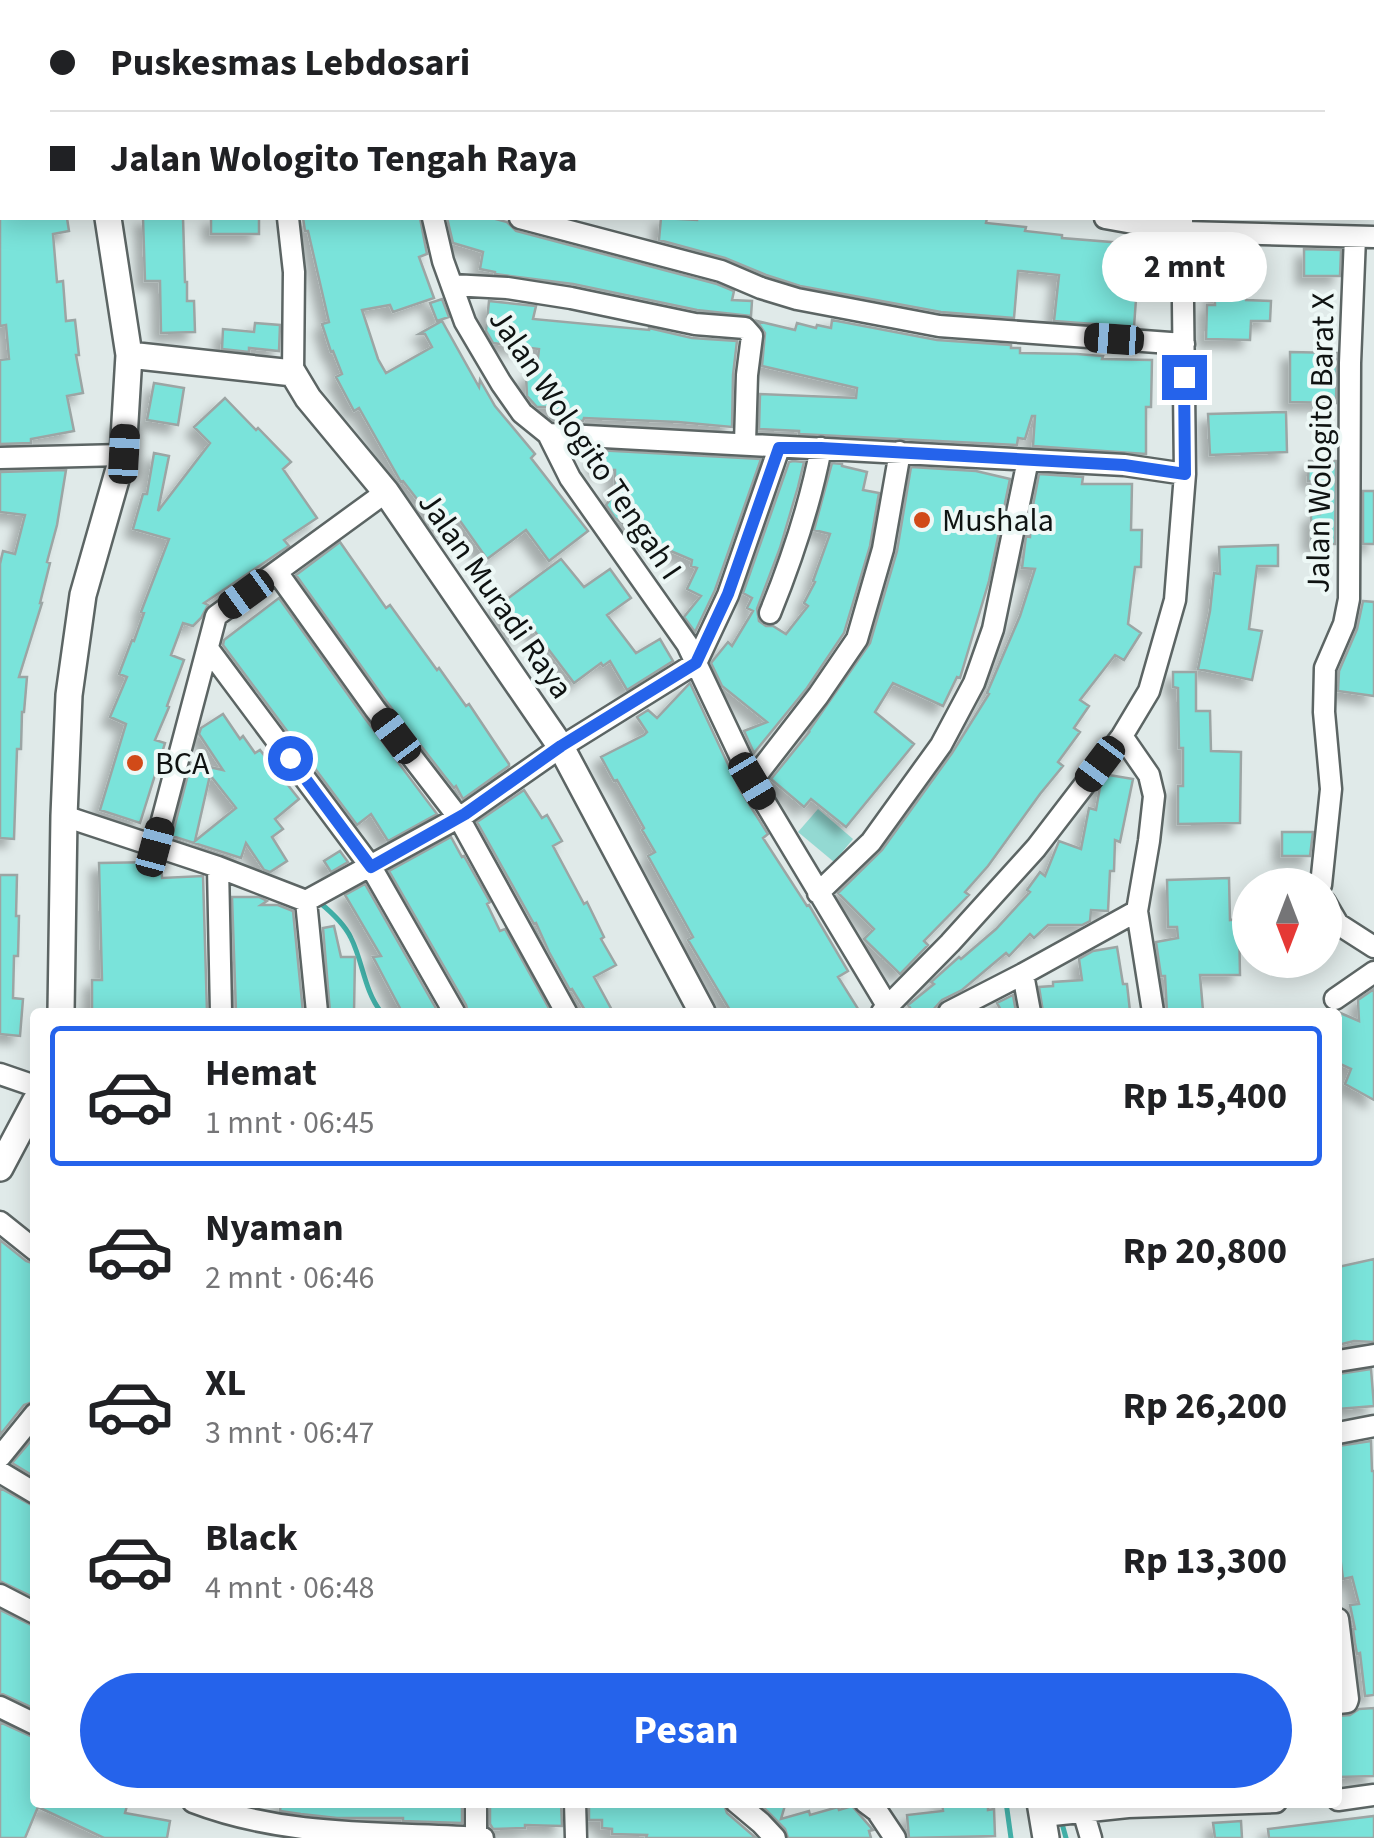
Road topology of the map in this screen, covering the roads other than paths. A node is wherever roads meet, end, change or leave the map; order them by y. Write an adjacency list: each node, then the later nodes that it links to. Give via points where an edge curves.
1 (108, 220): 10 (street)
2 (288, 220): 11 (street)
3 (434, 220): 8 (street, Jalan Wologito Tengah I)
4 (528, 220): 9 (street, via 722,271 797,299 939,326)
5 (1128, 220): 6 (street)
6 (1182, 225): 7 (street); 9 (street)
7 (1365, 237): 34 (street, Jalan Wologito Barat X, via 1350,364 1349,599 1325,668 1330,790)
8 (452, 285): 12 (street, Jalan Wologito Tengah I, via 501,383); 13 (street, via 555,295 749,330)
9 (1184, 344): 20 (street)
10 (129, 355): 11 (street); 17 (street)
11 (293, 373): 21 (street, Jalan Muradi Raya)
12 (548, 434): 13 (street); 25 (street, Jalan Wologito Tengah I, via 570,478)
13 (745, 444): 14 (street)
14 (779, 448): 15 (street); 25 (street, via 728,594)
15 (821, 448): 16 (street); 23 (street, via 804,520)
16 (900, 452): 19 (street); 28 (street, via 883,549 857,640)
17 (124, 454): 18 (street); 29 (street, via 83,596 69,695)
18 (0, 458)
19 (1028, 460): 20 (street); 35 (street, via 993,628 974,683 941,745 871,842)
20 (1185, 474): 26 (street, via 1175,600 1149,691)
21 (386, 492): 22 (street); 27 (street, Jalan Muradi Raya)
22 (277, 572): 24 (street, via 216,616); 30 (street)
23 (770, 613)
24 (208, 650): 31 (street); 33 (street)
25 (696, 663): 27 (street); 28 (street, Jalan Wologito Tengah I)
26 (1122, 736): 37 (street, via 1149,775 1154,796); 50 (street, via 1036,848)
27 (561, 746): 30 (street); 48 (street, Jalan Muradi Raya)
28 (752, 781): 35 (street, Jalan Wologito Tengah I)
29 (64, 816): 31 (street); 43 (street)
30 (458, 818): 33 (street); 47 (street)
31 (155, 847): 32 (street)
32 (218, 867): 36 (street); 44 (street)
33 (371, 867): 36 (street); 46 (street)
34 (1323, 868)
35 (818, 893): 49 (street, Jalan Wologito Tengah I)
36 (308, 900): 45 (street)
37 (1137, 911): 41 (street); 53 (street)
38 (1342, 927): 39 (street)
39 (1374, 947)
40 (1374, 972): 42 (street)
41 (1024, 974): 51 (street); 52 (street)
42 (1335, 1000)
43 (61, 1008)
44 (222, 1008)
45 (317, 1008)
46 (452, 1008)
47 (564, 1008)
48 (700, 1008)
49 (884, 1008)
50 (887, 1008)
51 (956, 1008)
52 (1029, 1008)
53 (1152, 1008)
54 (0, 1074): 55 (street)
55 (30, 1084)
56 (30, 1111): 57 (street)
57 (0, 1168)
58 (0, 1222): 59 (street)
59 (30, 1246)
60 (1374, 1355): 61 (street)
61 (1342, 1360)
62 (30, 1420): 65 (street)
63 (1374, 1426): 64 (street)
64 (1342, 1431)
65 (0, 1458)
66 (0, 1472): 67 (street)
67 (30, 1490)
68 (0, 1595): 69 (street)
69 (30, 1610)
70 (0, 1706): 71 (street)
71 (30, 1721)
72 (1374, 1795): 73 (street)
73 (1342, 1799)
74 (205, 1808): 81 (street, via 315,1835)
75 (476, 1808): 81 (street)
76 (575, 1808): 82 (street)
77 (744, 1808): 83 (street)
78 (872, 1808): 84 (street)
79 (1120, 1808): 80 (street)
80 (1057, 1816): 85 (street)
81 (479, 1838)
82 (576, 1838)
83 (775, 1838)
84 (895, 1838)
85 (1092, 1838)

